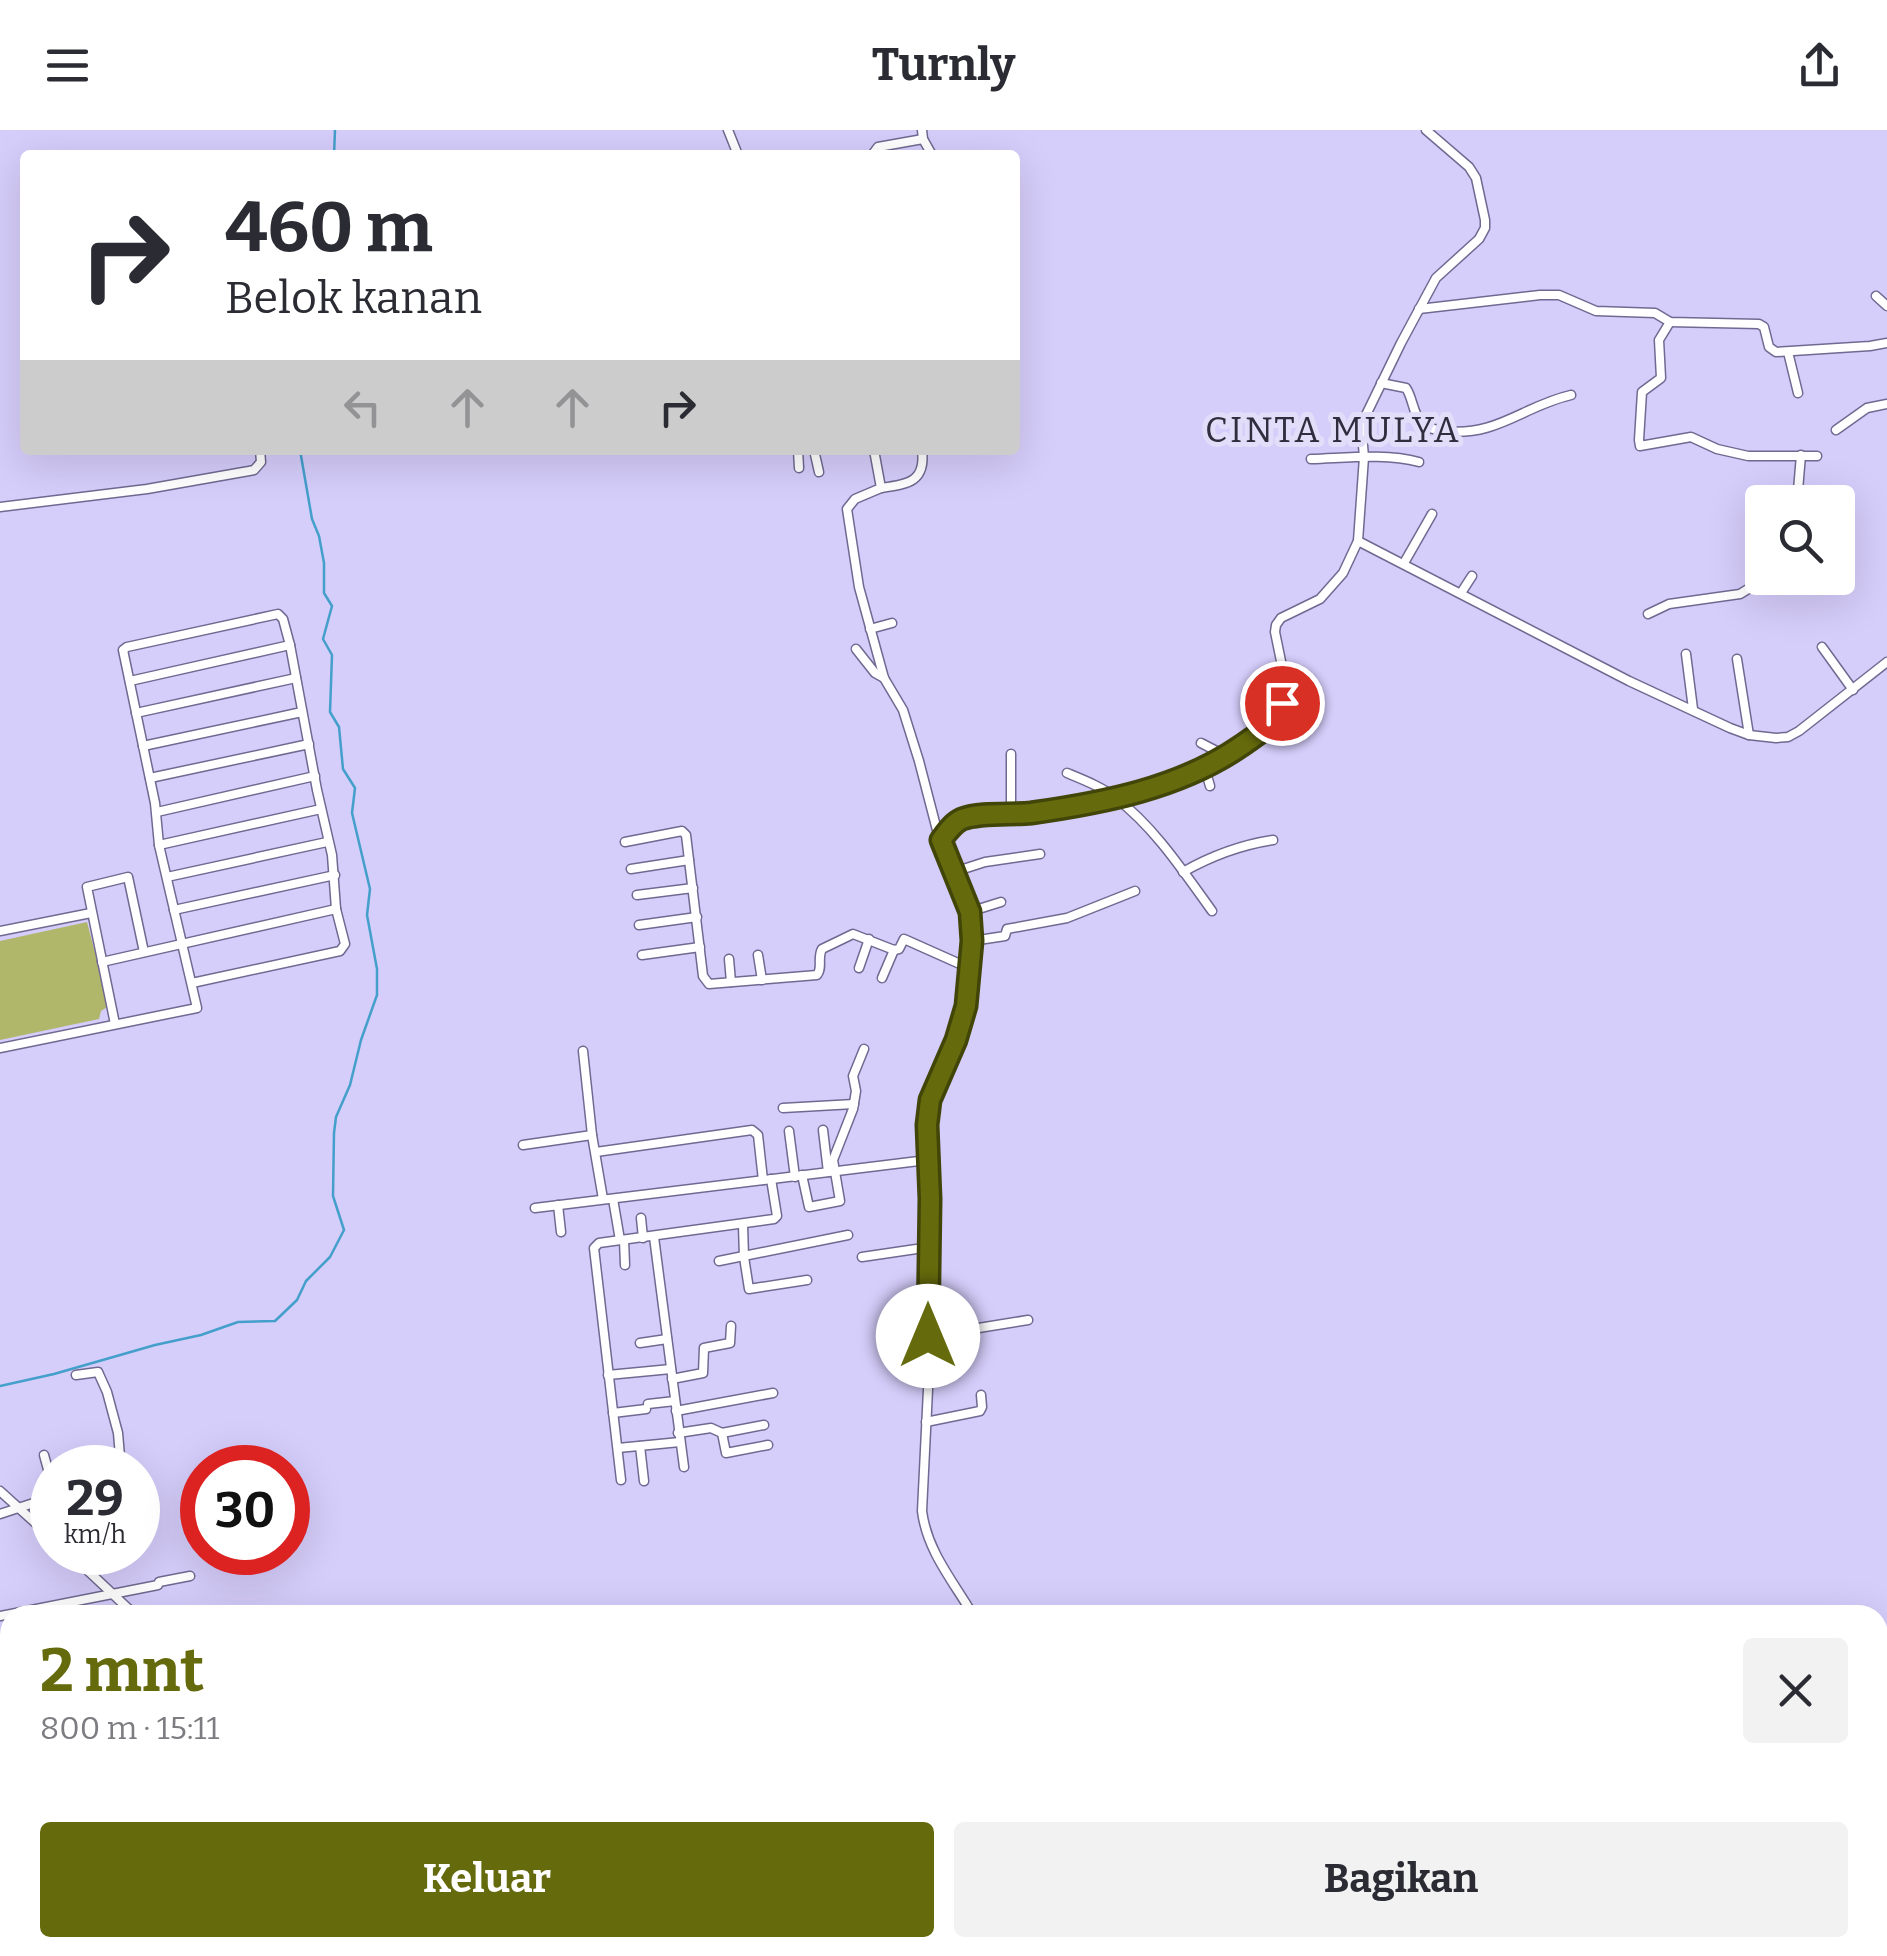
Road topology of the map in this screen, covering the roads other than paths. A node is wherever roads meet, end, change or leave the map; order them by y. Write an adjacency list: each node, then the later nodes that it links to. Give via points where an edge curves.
1 (1426, 130): 6 (street, via 1476,178 1485,228 1436,278)
2 (923, 134): 3 (street)
3 (875, 150)
4 (1876, 296): 5 (street)
5 (1887, 306)
6 (1419, 309): 7 (street, via 1540,294 1596,312 1655,313); 10 (street)
7 (1670, 322): 9 (street, via 1759,324 1772,350); 20 (street, via 1658,340 1661,378 1642,392 1640,446 1691,437 1748,456)
8 (1887, 343): 9 (street)
9 (1788, 352): 11 (street)
10 (1381, 384): 12 (street, via 1406,388 1430,428 1467,433); 22 (street, via 1365,417)
11 (1798, 393)
12 (1571, 395)
13 (1887, 404): 14 (street, via 1867,408)
14 (1836, 430)
15 (261, 455): 31 (street, via 249,472)
16 (798, 455): 25 (street)
17 (815, 455): 26 (street)
18 (875, 455): 30 (street)
19 (922, 455): 27 (street)
20 (1801, 455): 21 (street); 29 (street)
21 (1817, 456)
22 (1364, 457): 23 (street); 24 (street); 33 (street)
23 (1311, 459)
24 (1419, 462)
25 (799, 468)
26 (819, 472)
27 (921, 472): 28 (street); 30 (street, via 908,483)
28 (930, 480)
29 (1798, 485)
30 (881, 488): 40 (street, via 847,510)
31 (0, 506)
32 (1432, 514): 34 (street)
33 (1358, 542): 34 (street); 59 (street, via 1332,588 1276,625 1283,684 1278,717)
34 (1404, 563): 37 (street)
35 (1472, 576): 37 (street)
36 (1745, 591): 38 (street, via 1668,604)
37 (1461, 593): 51 (street)
38 (1648, 614)
39 (892, 623): 40 (street)
40 (870, 628): 48 (street)
41 (290, 645): 47 (street); 49 (street); 49 (street, via 283,618 271,614 126,648)
42 (1822, 647): 50 (street)
43 (856, 650): 48 (street)
44 (1686, 654): 51 (street)
45 (1737, 659): 54 (street)
46 (1887, 662): 50 (street)
47 (296, 678): 52 (street); 53 (street)
48 (884, 678): 69 (street, via 903,710)
49 (130, 681): 53 (street)
50 (1853, 690): 54 (street, via 1788,737)
51 (1693, 709): 54 (street)
52 (302, 712): 56 (street); 57 (street)
53 (136, 713): 57 (street)
54 (1749, 735)
55 (1200, 743): 59 (street)
56 (309, 744): 62 (street); 63 (street)
57 (143, 746): 63 (street)
58 (1011, 754): 68 (street)
59 (1226, 756): 60 (street)
60 (1204, 769): 64 (street); 65 (street)
61 (1068, 773): 65 (street)
62 (315, 776): 66 (street); 67 (street)
63 (150, 778): 67 (street)
64 (1210, 786)
65 (1115, 798): 68 (street); 78 (street)
66 (321, 809): 71 (street); 73 (street)
67 (157, 812): 73 (street)
68 (1011, 815): 69 (street, via 960,820)
69 (941, 840): 77 (street)
70 (1273, 840): 78 (street, via 1220,852)
71 (327, 842): 79 (street); 80 (street)
72 (625, 842): 75 (street, via 682,831)
73 (159, 845): 80 (street)
74 (1040, 854): 77 (street)
75 (689, 860): 76 (street); 81 (street)
76 (631, 869)
77 (954, 872): 88 (street)
78 (1183, 872): 87 (street)
79 (335, 876): 85 (street); 86 (street)
80 (167, 877): 86 (street)
81 (693, 888): 83 (street); 90 (street)
82 (1135, 891): 94 (street, via 1067,918)
83 (637, 895)
84 (1001, 902): 88 (street)
85 (336, 909): 95 (street); 107 (street, via 345,944 340,951)
86 (174, 910): 95 (street)
87 (1212, 911)
88 (970, 912): 94 (street)
89 (90, 913): 92 (street); 98 (street, via 86,886 128,877); 102 (street)
90 (696, 918): 91 (street); 96 (street)
91 (639, 925)
92 (0, 931)
93 (869, 939): 97 (street); 103 (street); 106 (street, via 853,934 822,949 816,976)
94 (972, 941): 104 (street)
95 (182, 944): 98 (street); 107 (street)
96 (700, 947): 99 (street); 108 (street, via 709,984)
97 (894, 950): 104 (street, via 904,939); 105 (street)
98 (144, 952): 102 (street)
99 (642, 954)
100 (758, 955): 106 (street)
101 (728, 959): 108 (street)
102 (102, 962): 109 (street)
103 (859, 968)
104 (969, 968): 120 (street, via 956,1040 930,1100)
105 (882, 978)
106 (762, 980): 108 (street)
107 (192, 982): 109 (street, via 198,1008)
108 (731, 982)
109 (114, 1024): 110 (street)
110 (0, 1048)
111 (864, 1049): 113 (street, via 853,1076)
112 (583, 1050): 117 (street)
113 (854, 1104): 114 (street); 121 (street)
114 (783, 1108)
115 (823, 1130): 121 (street)
116 (789, 1131): 122 (street)
117 (592, 1135): 118 (street); 119 (street)
118 (523, 1145)
119 (596, 1152): 123 (street, via 752,1130); 124 (street)
120 (927, 1160): 121 (street); 134 (street)
121 (832, 1171): 122 (street); 122 (street, via 841,1199 824,1205 809,1207)
122 (799, 1176): 123 (street)
123 (767, 1179): 124 (street); 128 (street, via 776,1218)
124 (608, 1199): 125 (street); 133 (street)
125 (558, 1205): 126 (street); 129 (street)
126 (535, 1208)
127 (641, 1218): 132 (street)
128 (743, 1225): 131 (street); 135 (street)
129 (560, 1232)
130 (848, 1235): 135 (street)
131 (654, 1237): 132 (street); 143 (street)
132 (643, 1238): 133 (street)
133 (622, 1240): 138 (street); 147 (street, via 594,1248)
134 (930, 1247): 136 (street); 142 (street)
135 (744, 1257): 137 (street); 139 (street, via 749,1289)
136 (862, 1257)
137 (719, 1261)
138 (625, 1265)
139 (807, 1280)
140 (1028, 1320): 142 (street)
141 (731, 1326): 145 (street, via 730,1343 704,1348 704,1373)
142 (928, 1336): 152 (street)
143 (667, 1339): 144 (street); 145 (street)
144 (640, 1343)
145 (671, 1374): 147 (street); 150 (street)
146 (76, 1375): 156 (street, via 98,1372)
147 (608, 1375): 151 (street)
148 (773, 1393): 150 (street)
149 (981, 1396): 152 (street, via 980,1411)
150 (676, 1406): 151 (street); 155 (street)
151 (614, 1413): 159 (street)
152 (926, 1422): 173 (street, via 925,1529)
153 (764, 1425): 154 (street)
154 (722, 1432): 155 (street, via 711,1428); 157 (street, via 726,1452)
155 (679, 1437): 158 (street); 160 (street)
156 (119, 1445)
157 (768, 1445)
158 (640, 1446): 159 (street); 162 (street)
159 (618, 1448): 161 (street)
160 (684, 1468)
161 (622, 1480)
162 (644, 1481)
163 (0, 1491): 165 (street)
164 (30, 1504): 165 (street)
165 (18, 1508): 166 (street); 167 (street)
166 (0, 1514)
167 (30, 1519)
168 (92, 1575): 170 (street)
169 (190, 1576): 170 (street)
170 (112, 1594): 171 (street); 172 (street)
171 (56, 1605)
172 (124, 1605)
173 (967, 1605)

